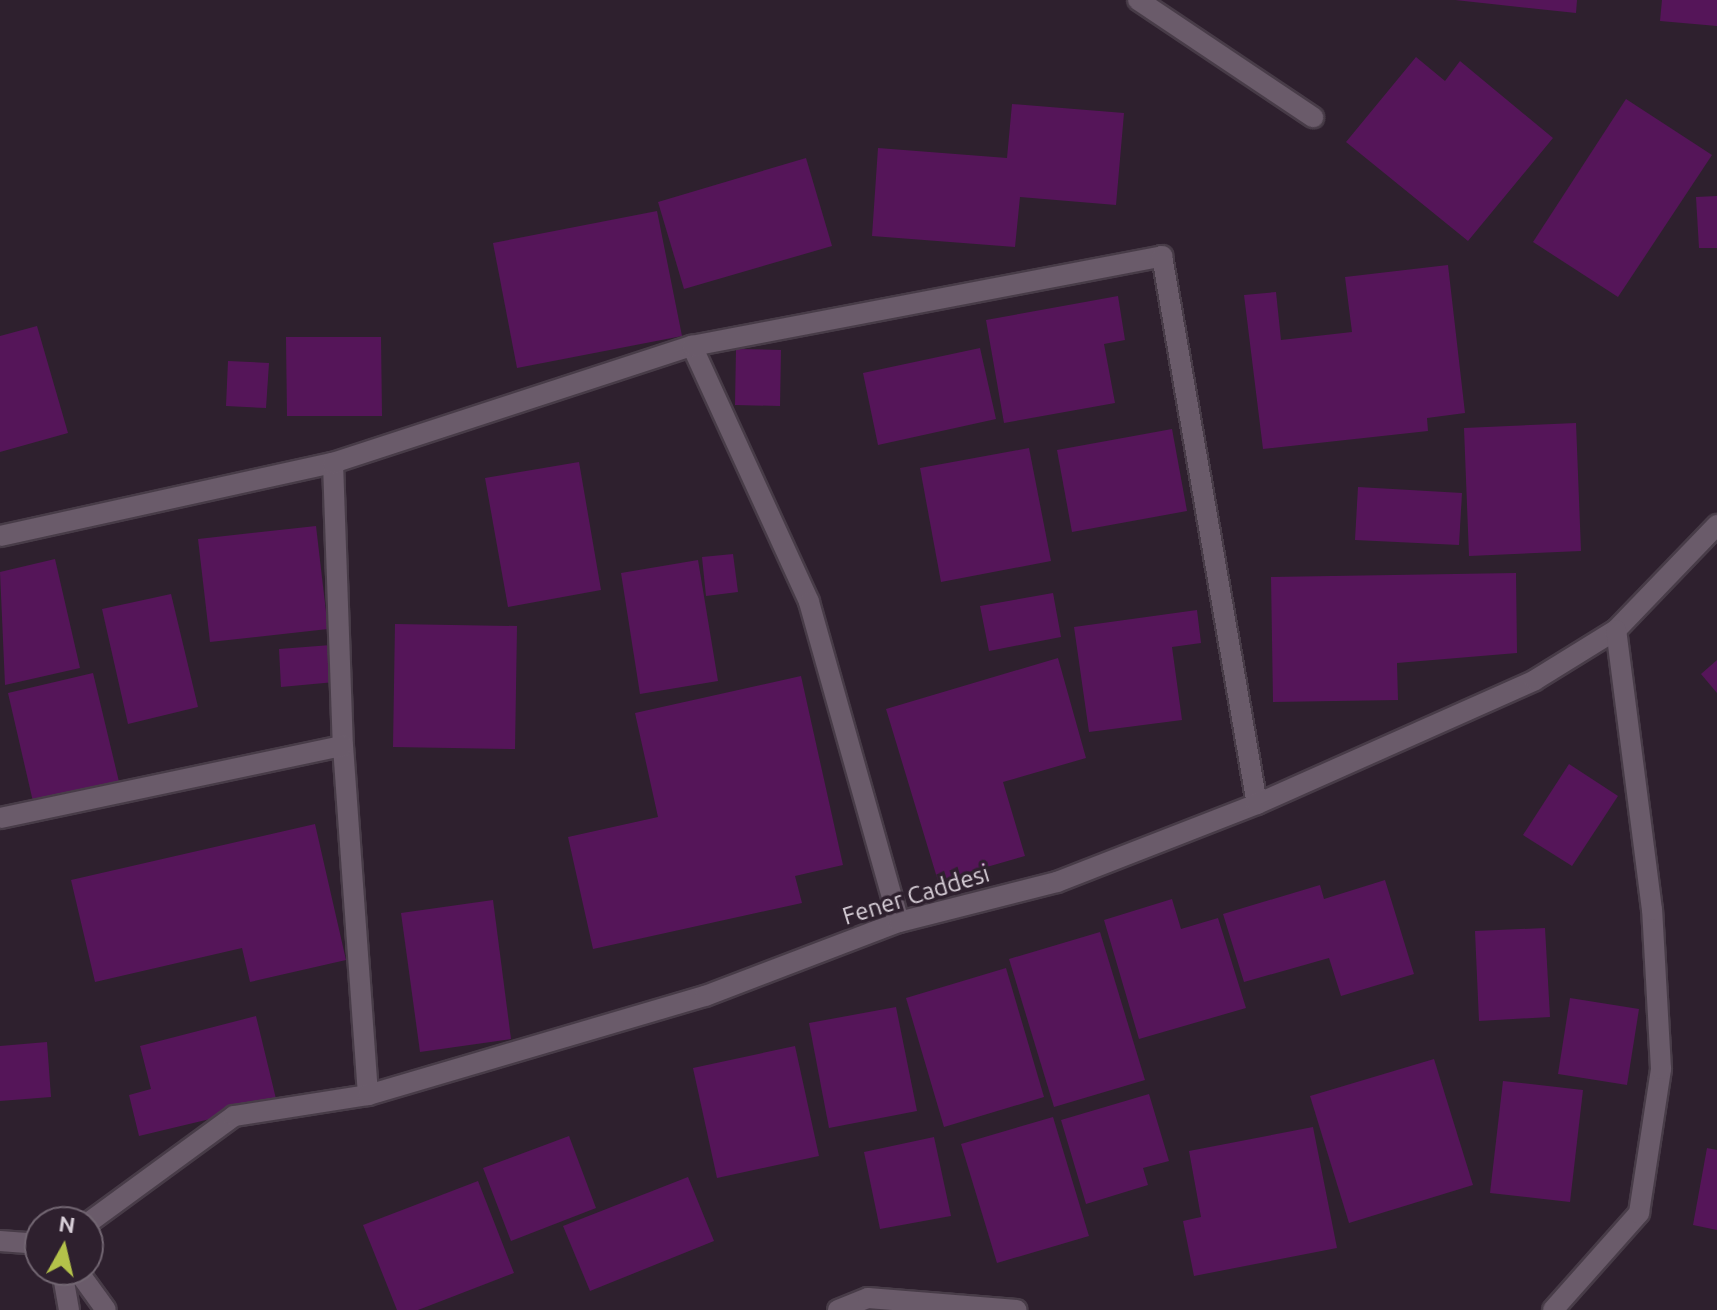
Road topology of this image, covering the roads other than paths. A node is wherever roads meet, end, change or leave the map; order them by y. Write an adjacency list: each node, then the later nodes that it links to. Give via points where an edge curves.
1 (1138, 0): 2 (street)
2 (1313, 117)
3 (692, 346): 4 (street); 9 (street, via 1162,256); 11 (street, via 809,602)
4 (333, 463): 6 (street); 8 (street)
5 (1717, 525): 7 (street, Fener Caddesi)
6 (0, 536)
7 (1616, 630): 9 (street, Fener Caddesi, via 1535,680); 22 (street, via 1652,910 1661,1069 1639,1213)
8 (343, 746): 10 (street); 12 (street)
9 (1257, 804): 11 (street, Fener Caddesi, via 1057,882)
10 (0, 818)
11 (899, 922): 12 (street, Fener Caddesi, via 705,996)
12 (368, 1095): 13 (street, Fener Caddesi, via 234,1116)
13 (104, 1211)
14 (0, 1241): 15 (street)
15 (24, 1243)
16 (65, 1286): 18 (street)
17 (89, 1286): 19 (street)
18 (69, 1310)
19 (106, 1310)
20 (838, 1310): 21 (street, via 868,1298)
21 (1017, 1310)
22 (1553, 1310)

